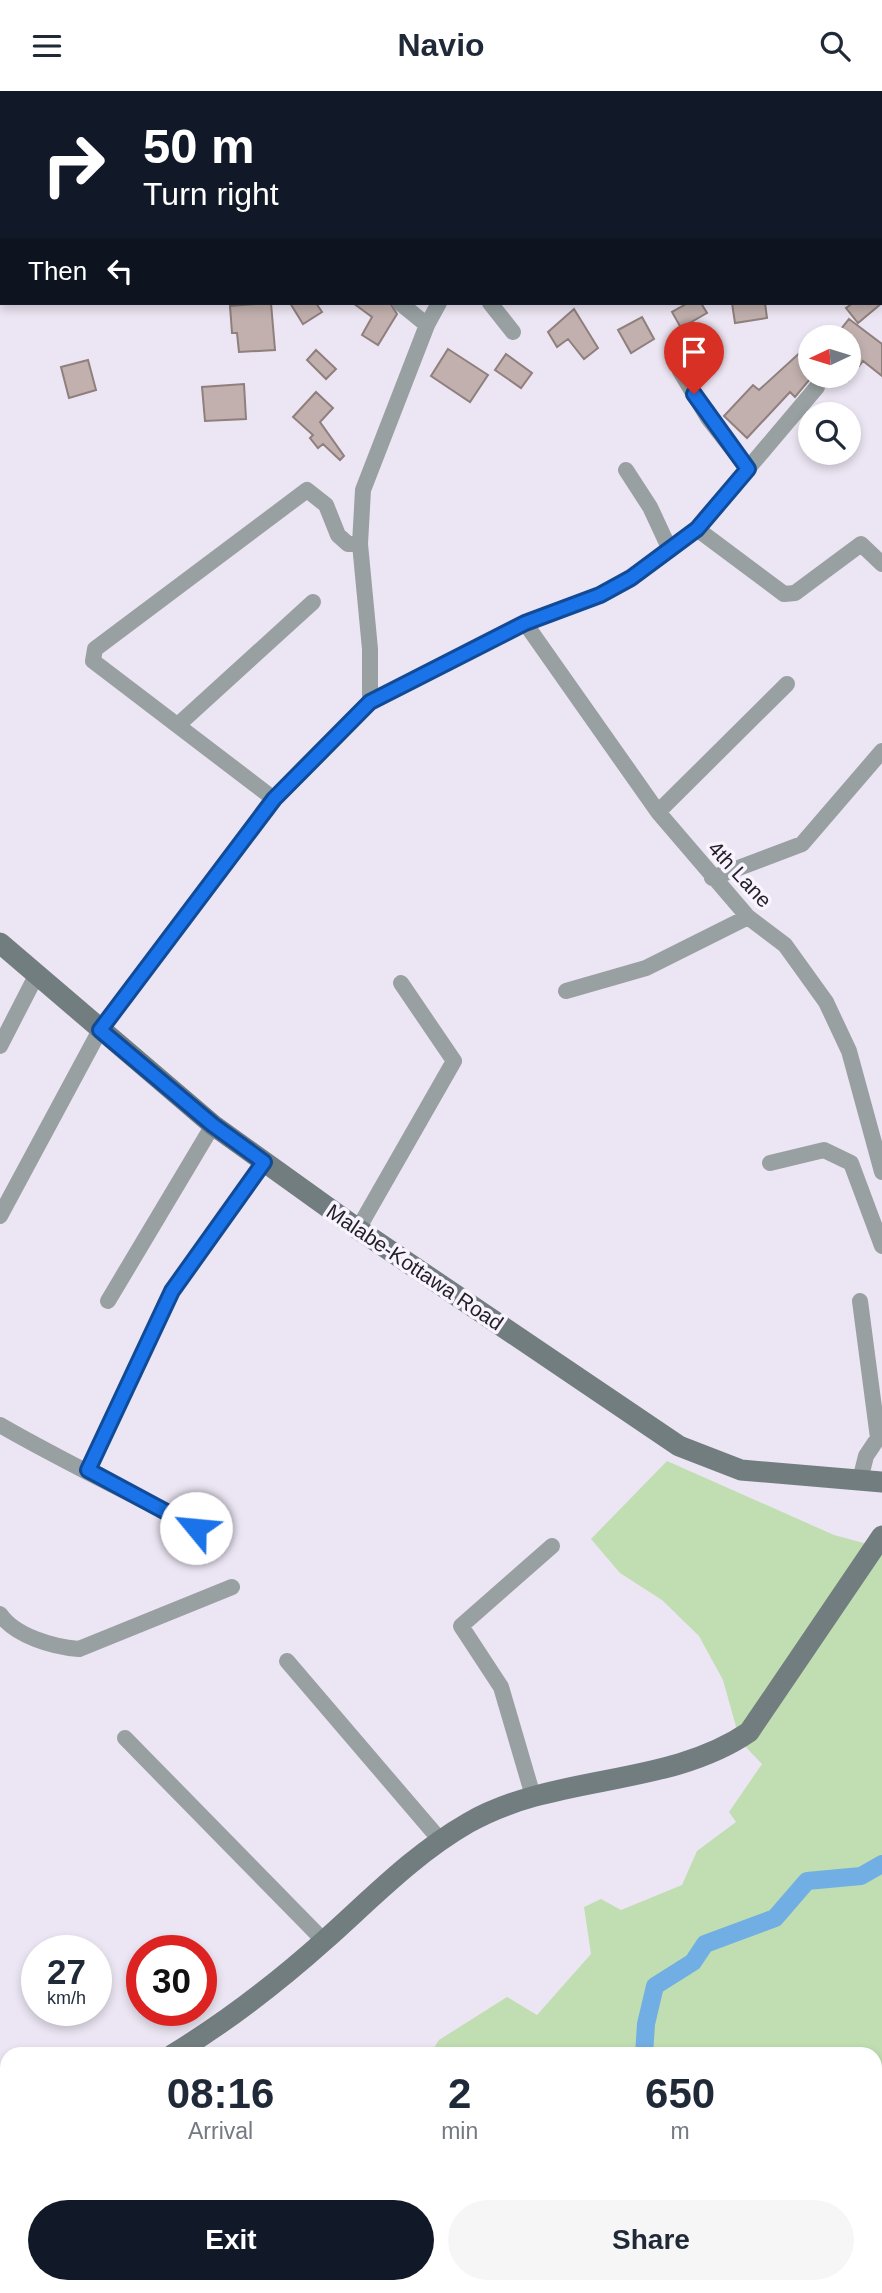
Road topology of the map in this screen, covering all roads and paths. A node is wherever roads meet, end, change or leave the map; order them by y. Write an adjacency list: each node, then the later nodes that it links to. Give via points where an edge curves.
1 (402, 305): 4 (street)
2 (438, 305): 4 (street)
3 (492, 305): 5 (street)
4 (427, 325): 11 (street, via 363,490)
5 (513, 332)
6 (680, 344): 8 (street, via 680,371 708,418)
7 (815, 389): 8 (street)
8 (748, 469): 10 (street)
9 (626, 470): 12 (street)
10 (697, 529): 12 (street); 13 (street, via 784,594 795,593 861,544)
11 (360, 544): 17 (street); 18 (street, via 348,544 338,535 326,505 307,490 95,649 93,661)
12 (670, 550): 15 (street, via 600,595)
13 (882, 564)
14 (313, 602): 18 (street)
15 (525, 623): 17 (street); 21 (street, 4th Lane)
16 (787, 684): 21 (street)
17 (370, 702): 20 (street)
18 (179, 724): 20 (street)
19 (882, 751): 22 (street, via 802,845)
20 (274, 799): 28 (street)
21 (658, 812): 22 (street, 4th Lane)
22 (712, 879): 23 (street, 4th Lane)
23 (748, 917): 27 (street, via 646,968); 31 (street, 4th Lane, via 785,945 826,1002 849,1051)
24 (0, 943): 25 (main road, Malabe-Kottawa Road)
25 (37, 974): 28 (main road, Malabe-Kottawa Road); 29 (street)
26 (401, 983): 36 (street, via 454,1061)
27 (566, 991)
28 (100, 1030): 30 (main road, Malabe-Kottawa Road); 35 (street)
29 (0, 1046)
30 (213, 1125): 32 (main road, Malabe-Kottawa Road); 38 (street)
31 (879, 1154): 34 (street, 4th Lane)
32 (264, 1162): 36 (main road, Malabe-Kottawa Road); 41 (street, via 172,1291)
33 (770, 1163): 37 (street, via 824,1150 851,1163)
34 (882, 1172)
35 (0, 1216)
36 (358, 1229): 42 (main road, Malabe-Kottawa Road, via 679,1446 741,1470)
37 (882, 1246)
38 (108, 1301)
39 (860, 1301): 42 (street, via 878,1438 866,1455)
40 (0, 1425): 41 (street, via 66,1464)
41 (88, 1470): 44 (street)
42 (860, 1480): 43 (main road, Malabe-Kottawa Road)
43 (882, 1482)
44 (196, 1528)
45 (882, 1536): 51 (main road, via 750,1732 691,1760)
46 (552, 1546): 51 (street, via 461,1626 501,1687)
47 (232, 1587): 48 (street, via 79,1649 60,1648 18,1630)
48 (0, 1615)
49 (287, 1661): 52 (street)
50 (125, 1738): 53 (street)
51 (533, 1796): 52 (main road, via 470,1822)
52 (441, 1841): 53 (main road, via 376,1891)
53 (324, 1941): 54 (main road, via 221,2025)
54 (185, 2047)

